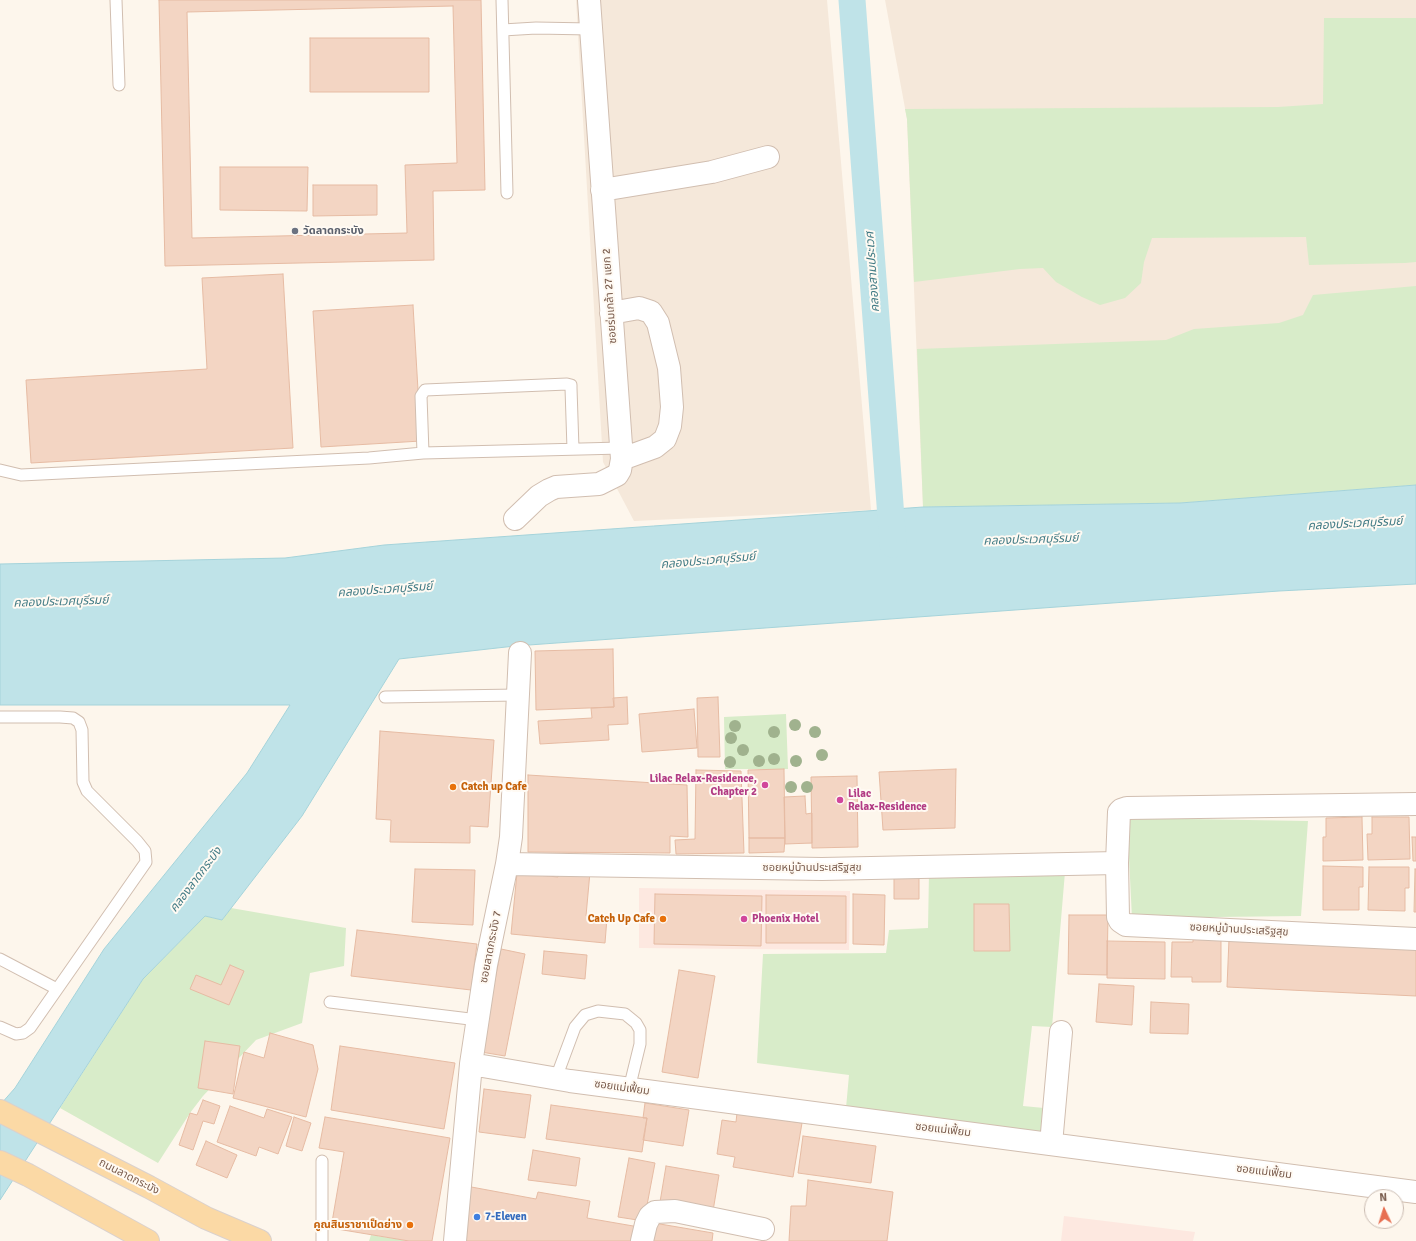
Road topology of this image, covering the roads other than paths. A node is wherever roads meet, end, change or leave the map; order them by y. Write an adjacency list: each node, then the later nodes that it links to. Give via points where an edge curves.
1 (116, 0): 6 (lane)
2 (502, 0): 5 (lane)
3 (589, 0): 4 (street, ซอยร่มเกล้า 27 แยก 2)
4 (590, 29): 5 (lane); 8 (street, ซอยร่มเกล้า 27 แยก 2)
5 (503, 30): 9 (lane)
6 (119, 85)
7 (768, 157): 8 (street, via 712,172)
8 (602, 190): 10 (street, ซอยร่มเกล้า 27 แยก 2)
9 (507, 193)
10 (611, 313): 13 (street, ซอยร่มเกล้า 27 แยก 2); 13 (street, via 639,308 651,312 658,323 669,368 672,407 670,426 665,439 655,447)
11 (573, 449): 12 (lane); 12 (lane, via 571,385 567,384 425,390 421,396); 13 (lane)
12 (423, 453): 14 (lane, via 21,476)
13 (621, 453): 15 (street, ซอยร่มเกล้า 27 แยก 2, via 620,470 617,475 599,484 556,487 549,490)
14 (0, 470)
15 (515, 519)
16 (520, 653): 17 (street, ซอยลาดกระบัง 7)
17 (518, 695): 18 (lane); 22 (street, ซอยลาดกระบัง 7, via 511,837)
18 (385, 697)
19 (0, 717): 25 (lane, via 60,717 73,718 79,722 82,730 83,782 87,791 145,851 146,862)
20 (1416, 804): 21 (street, ซอยหมู่บ้านประเสริฐสุข, via 1127,808 1119,812)
21 (1117, 863): 22 (street, ซอยหมู่บ้านประเสริฐสุข, via 822,869); 23 (street, ซอยหมู่บ้านประเสริฐสุข, via 1118,917 1126,925)
22 (507, 864): 27 (street, ซอยลาดกระบัง 7, via 486,965)
23 (1416, 939)
24 (0, 960): 25 (lane)
25 (57, 989): 28 (lane, via 30,1028 23,1033 16,1034)
26 (330, 1002): 27 (lane)
27 (478, 1020): 30 (street, ซอยลาดกระบัง 7)
28 (0, 1027)
29 (1061, 1032): 34 (street)
30 (471, 1064): 31 (street, ซอยแม่เฟี้ยม); 42 (street, ซอยลาดกระบัง 7)
31 (556, 1078): 32 (street, ซอยแม่เฟี้ยม); 32 (lane, via 575,1027 585,1015 598,1011 625,1014 640,1030 640,1044)
32 (628, 1089): 34 (street, ซอยแม่เฟี้ยม)
33 (0, 1111): 40 (main road, ถนนลาดกระบัง, via 206,1218)
34 (1051, 1144): 37 (street, ซอยแม่เฟี้ยม)
35 (0, 1162): 39 (main road)
36 (322, 1162): 41 (lane)
37 (1416, 1192)
38 (763, 1229): 43 (street, via 676,1212 656,1212 650,1216 646,1224)
39 (139, 1236)
40 (260, 1241)
41 (322, 1241)
42 (455, 1241)
43 (642, 1241)

